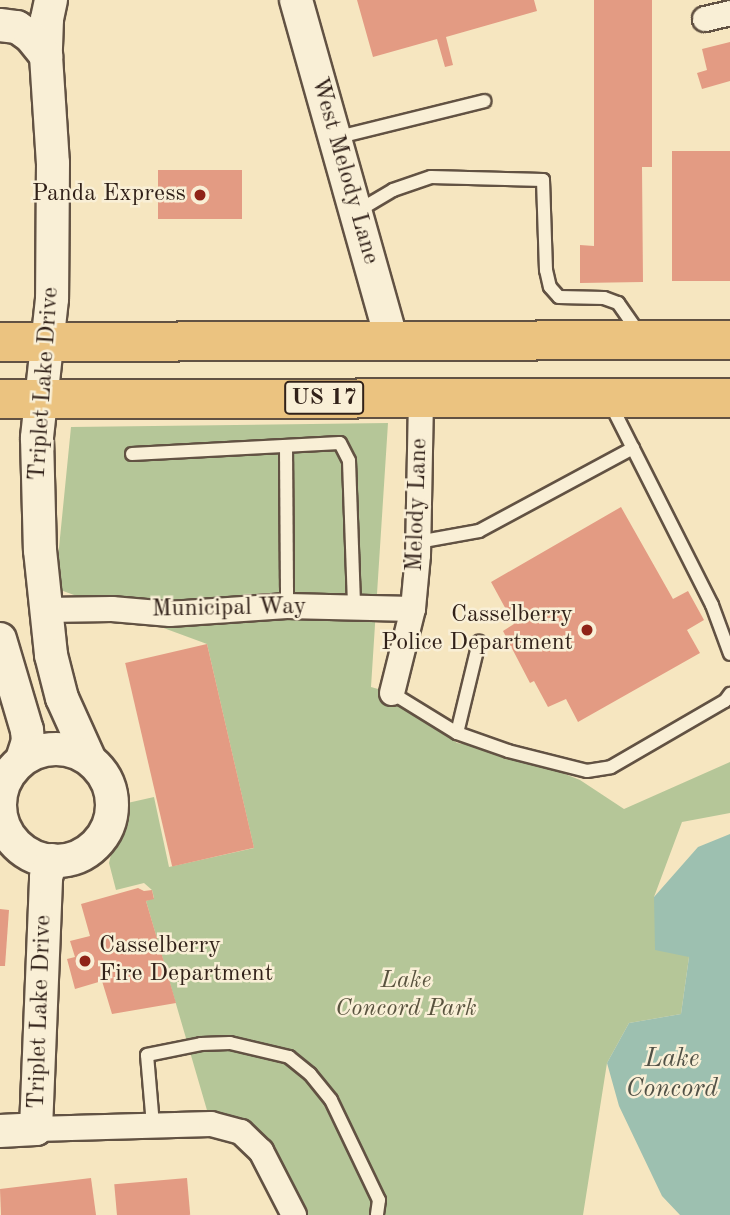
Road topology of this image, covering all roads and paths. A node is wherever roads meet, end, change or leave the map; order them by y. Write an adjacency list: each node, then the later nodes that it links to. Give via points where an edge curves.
1 (51, 0): 6 (street, Triplet Lake Drive)
2 (296, 0): 8 (street, West Melody Lane)
3 (730, 13): 4 (street)
4 (705, 19)
5 (0, 24): 6 (street, via 17,27 30,36)
6 (46, 56): 14 (street, Triplet Lake Drive, via 53,163)
7 (484, 101): 8 (lane)
8 (335, 138): 9 (street, West Melody Lane)
9 (356, 212): 11 (street, West Melody Lane); 12 (lane, via 393,190 431,177 543,180 550,287 559,296 618,303)
10 (730, 340): 12 (main road)
11 (392, 341): 14 (main road); 15 (main road)
12 (644, 341): 15 (main road)
13 (0, 342): 14 (main road)
14 (48, 342): 17 (street, Triplet Lake Drive)
15 (509, 343): 18 (main road, via 434,378)
16 (607, 397): 18 (main road, US 17); 19 (main road, US 17); 22 (lane)
17 (41, 398): 18 (main road, US 17); 20 (main road, US 17); 28 (street, Triplet Lake Drive, via 37,438)
18 (421, 398): 24 (street, Melody Lane)
19 (730, 398)
20 (0, 399)
21 (286, 448): 23 (lane); 25 (lane); 26 (lane, via 340,443 349,461)
22 (633, 448): 24 (lane, via 479,531); 31 (lane, via 712,605)
23 (132, 454)
24 (418, 542): 27 (street, Melody Lane)
25 (287, 606): 26 (street, Municipal Way); 28 (street, Municipal Way, via 170,614)
26 (354, 607): 27 (street, Municipal Way)
27 (413, 609): 32 (street, Melody Lane)
28 (44, 610): 36 (street, Triplet Lake Drive, via 62,698)
29 (0, 639): 35 (street, via 27,730)
30 (479, 642): 34 (lane)
31 (730, 654)
32 (392, 693): 34 (lane)
33 (730, 694): 34 (lane, via 611,767 587,771)
34 (457, 733)
35 (22, 760): 36 (street, via 60,749); 37 (street, via 5,780 0,796 6,830)
36 (90, 760): 38 (street, via 103,774 110,792 106,829 80,855)
37 (23, 849): 38 (street); 40 (street, via 26,877)
38 (52, 860): 40 (street, Triplet Lake Drive, via 46,877)
39 (153, 1125): 40 (street); 41 (street, via 211,1124 241,1132 261,1151); 42 (lane, via 146,1055 230,1043 289,1057 331,1100 379,1200)
40 (17, 1130)
41 (294, 1215)
42 (377, 1215)

